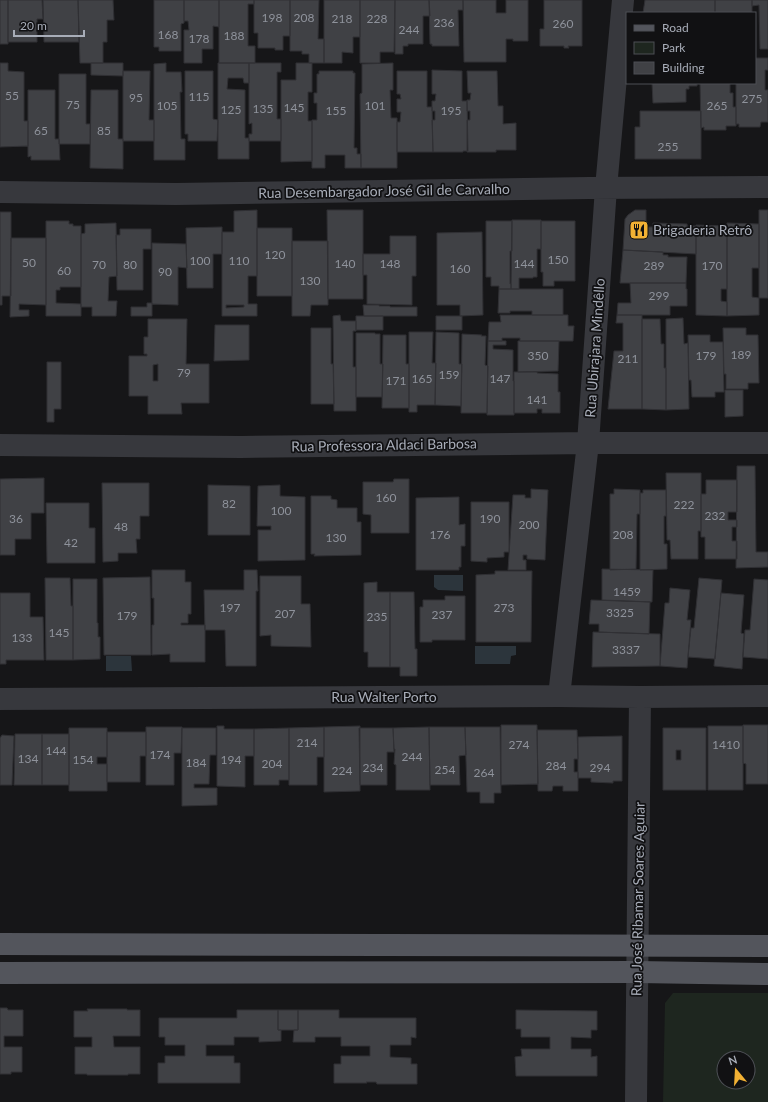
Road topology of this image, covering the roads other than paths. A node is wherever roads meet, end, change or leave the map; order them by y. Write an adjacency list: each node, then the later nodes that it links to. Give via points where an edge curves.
1 (623, 0): 3 (street, Rua Ubirajara Mindêllo)
2 (768, 187): 3 (street, Rua Desembargador José Gil de Carvalho)
3 (606, 188): 4 (street, Rua Desembargador José Gil de Carvalho, via 176,194); 5 (street, Rua Ubirajara Mindêllo)
4 (0, 192)
5 (588, 443): 6 (street, Rua Professora Aldaci Barbosa); 7 (street, Rua Professora Aldaci Barbosa, via 241,447); 8 (street, Rua Ubirajara Mindêllo)
6 (768, 443)
7 (0, 445)
8 (559, 696): 10 (street, Rua Walter Porto); 11 (street, Rua Walter Porto)
9 (768, 696): 10 (street, Rua Walter Porto)
10 (640, 697): 14 (street, Rua José Ribamar Soares Aguiar)
11 (0, 699)
12 (0, 944): 13 (main road)
13 (198, 944): 14 (main road); 16 (main road)
14 (637, 946): 15 (main road); 17 (street, Rua José Ribamar Soares Aguiar)
15 (768, 946)
16 (197, 972): 17 (main road); 18 (main road)
17 (636, 972): 19 (main road); 20 (street, Rua José Ribamar Soares Aguiar)
18 (0, 973)
19 (768, 974)
20 (636, 1102)

